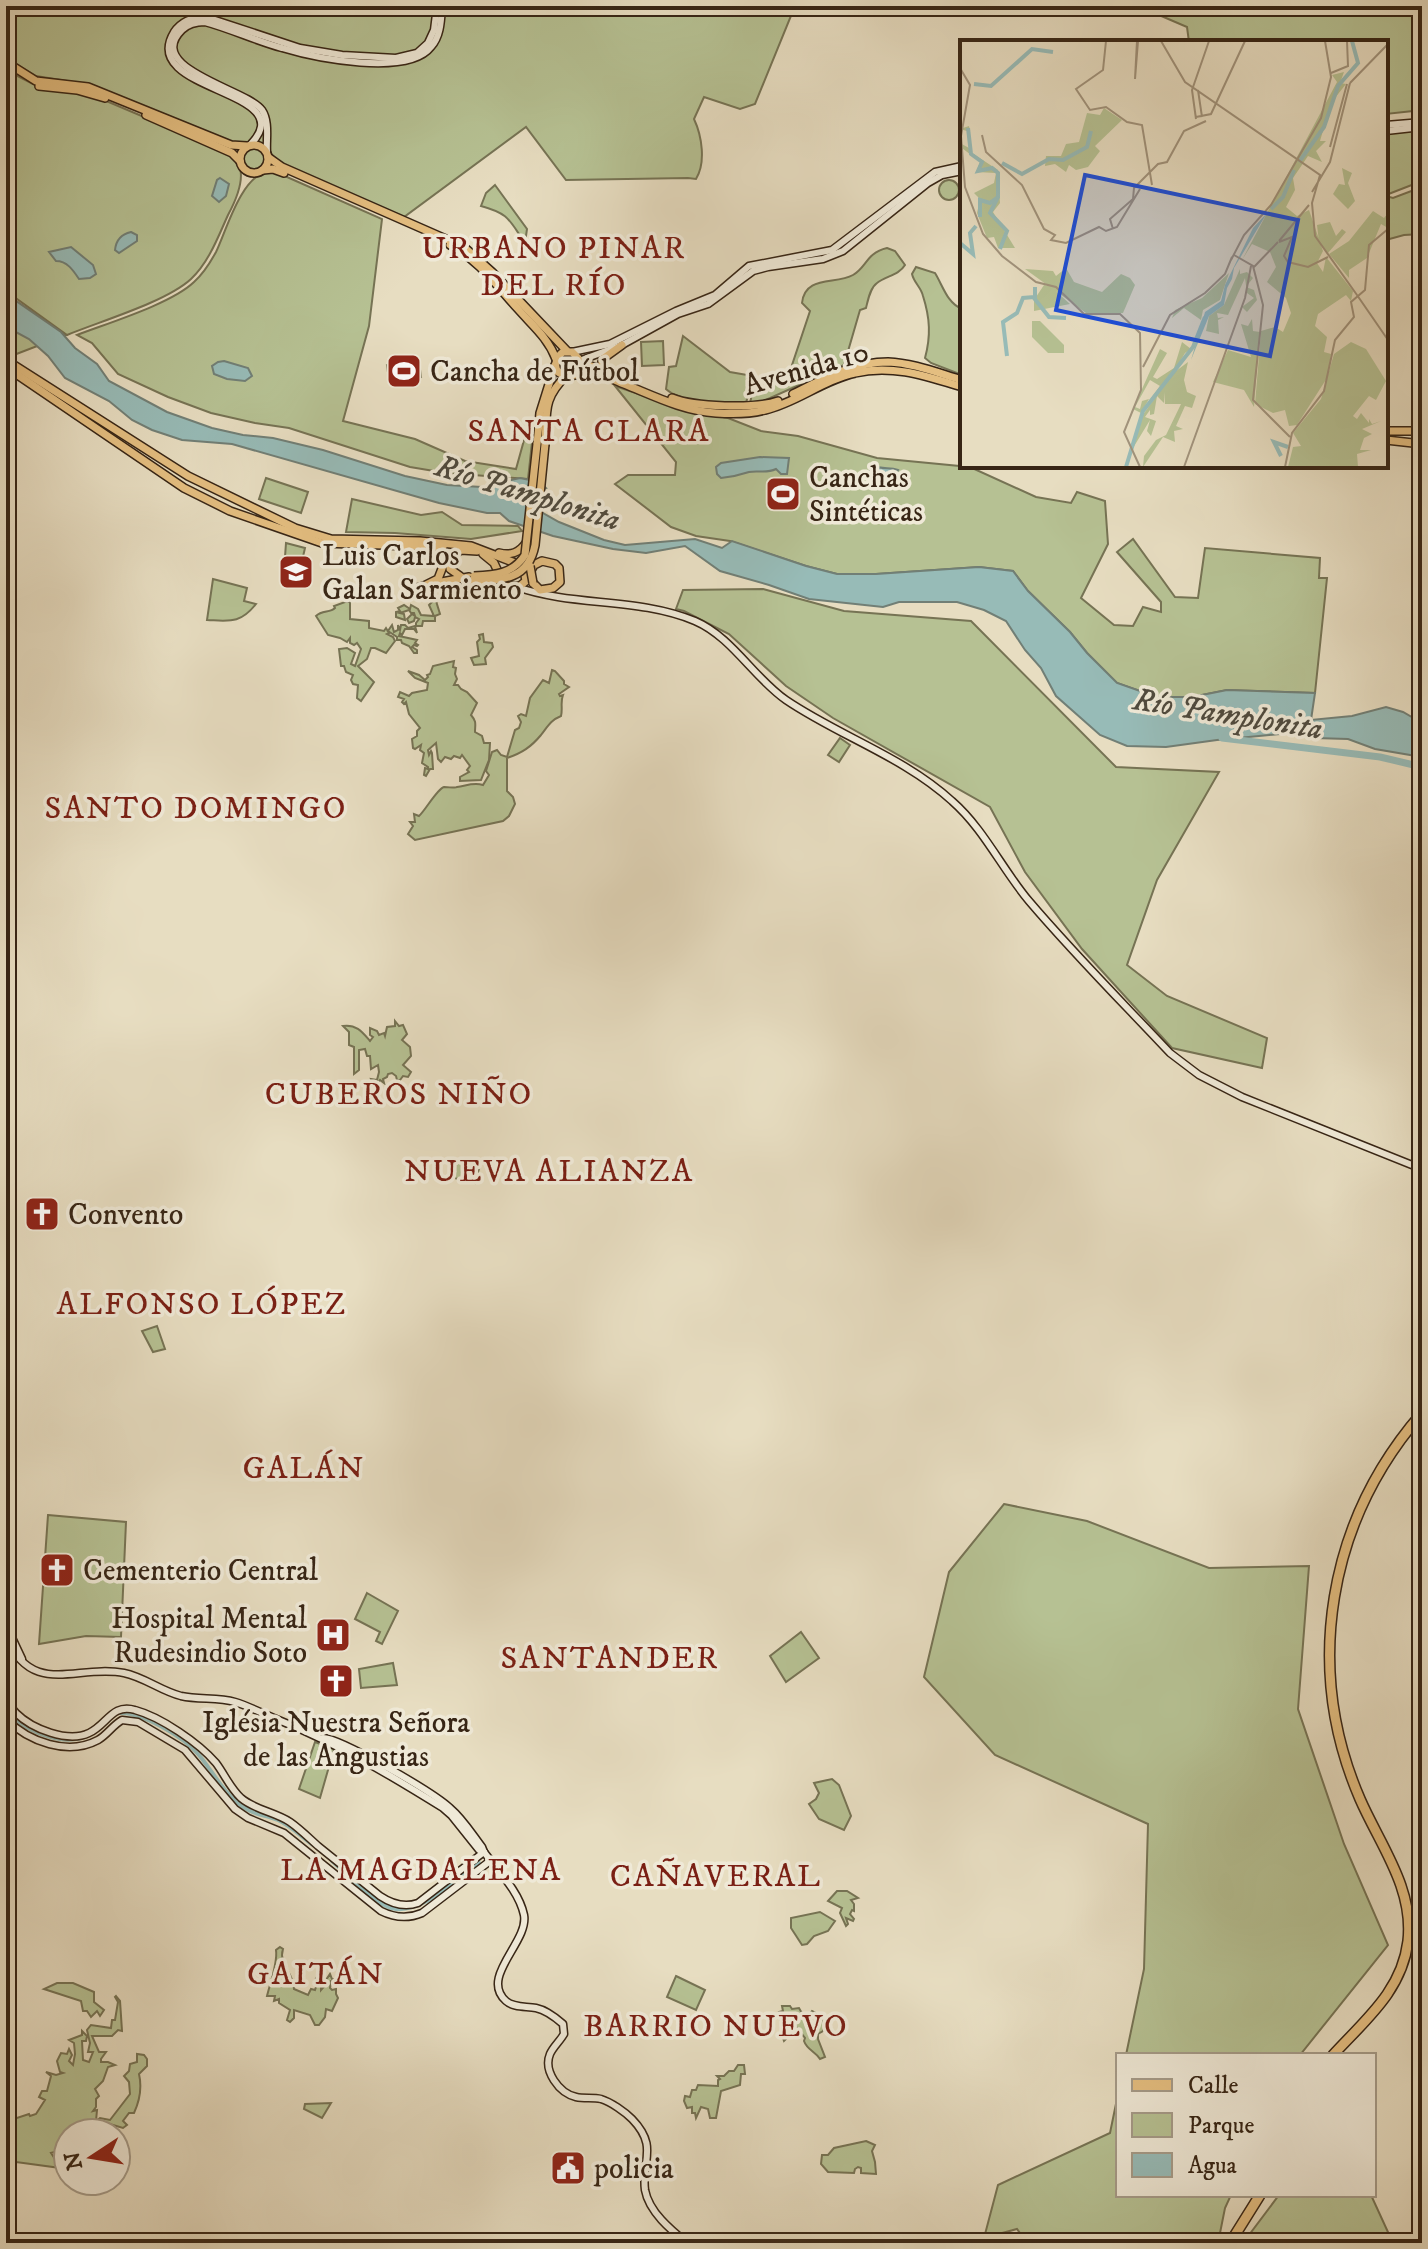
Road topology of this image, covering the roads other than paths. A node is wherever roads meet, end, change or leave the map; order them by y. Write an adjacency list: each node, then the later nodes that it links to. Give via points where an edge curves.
1 (440, 6): 6 (main road, via 428,43 417,53 396,58 300,48 206,17 184,22 170,42 174,62 188,76 256,111 261,128); 7 (main road, via 434,44 419,58 404,62 306,55 202,22 184,28 175,44 180,62 260,108 267,121)
2 (6, 65): 6 (main road, via 36,81 88,87 231,145); 8 (main road, via 36,86 104,97 218,146)
3 (1422, 124): 4 (main road); 5 (main road)
4 (1388, 125)
5 (1388, 131)
6 (249, 146): 7 (main road, via 258,145); 8 (main road)
7 (267, 155): 10 (main road); 12 (main road, via 282,167 464,247)
8 (240, 161): 10 (main road, via 250,173)
9 (960, 169): 11 (main road, via 935,172)
10 (263, 170): 12 (main road, via 278,171 465,253)
11 (888, 213): 13 (main road, via 836,255 753,271 718,298); 14 (main road, via 832,250 749,266 715,295 610,344)
12 (555, 344): 14 (main road); 16 (main road)
13 (622, 345): 17 (main road); 19 (main road, via 604,358)
14 (570, 352): 16 (main road, via 560,353); 17 (main road)
15 (6, 360): 30 (main road)
16 (556, 361): 20 (main road, via 560,373); 29 (main road, via 540,413)
17 (579, 362): 19 (main road, Avenida 10); 20 (main road)
18 (6, 367): 32 (main road)
19 (602, 369): 21 (main road, Avenida 10)
20 (570, 375): 21 (main road, Avenida 10); 29 (main road, via 548,400)
21 (616, 378): 24 (main road, Avenida 10)
22 (960, 379): 24 (main road, Avenida 10, via 890,362 845,369 766,404)
23 (960, 386): 24 (main road, Avenida 10, via 880,369 838,378 764,411 715,413 685,409)
24 (671, 401)
25 (1388, 431): 26 (main road)
26 (1418, 431): 28 (main road)
27 (1388, 440): 28 (main road)
28 (1417, 443)
29 (541, 444): 34 (main road, bridge); 37 (main road, bridge)
30 (188, 476): 31 (main road); 32 (main road)
31 (201, 482): 33 (main road, via 193,485); 36 (main road, via 321,538 441,542)
32 (184, 488): 33 (main road)
33 (195, 495): 35 (main road, via 322,543)
34 (527, 540): 36 (main road, via 509,555); 40 (main road, bridge, via 523,558 512,569)
35 (410, 546): 36 (main road); 43 (main road, via 432,552 442,562 441,576)
36 (479, 549): 38 (main road); 39 (main road); 40 (main road, via 450,556 451,571)
37 (531, 557): 40 (main road, bridge, via 506,579); 41 (main road, bridge, via 530,572 533,583 537,588 548,590 560,582 559,568 544,561 534,565)
38 (507, 560): 39 (main road, via 498,563); 41 (main road, via 524,570)
39 (498, 573): 42 (main road)
40 (466, 578): 43 (main road)
41 (526, 579): 42 (main road); 46 (main road)
42 (514, 586): 44 (main road); 46 (main road)
43 (426, 588): 45 (main road)
44 (456, 589)
45 (408, 590)
46 (544, 595): 47 (main road, via 661,610 712,631 787,701 951,799 1028,900 1186,1066 1242,1097)
47 (1422, 1169)
48 (1422, 1413): 56 (highway, via 1397,1443 1365,1498 1333,1600 1330,1676 1339,1737 1352,1780 1400,1879 1408,1913 1408,1940 1392,1990)
49 (6, 1625): 51 (main road)
50 (6, 1637): 51 (main road)
51 (26, 1665): 54 (main road, via 56,1676 121,1672 180,1696 239,1704 323,1738 443,1808)
52 (6, 1698): 54 (main road, via 22,1718 63,1737 93,1732 119,1709 143,1713 201,1748 245,1801 289,1822 390,1902 416,1904)
53 (6, 1719): 55 (main road, via 19,1730 64,1747 96,1741 122,1720 138,1722 188,1753 238,1812 287,1834 392,1916 422,1913)
54 (484, 1852): 55 (main road)
55 (490, 1861): 58 (main road, via 513,1890 524,1917 499,1975 502,1996 509,2003 546,2011 563,2024 564,2034 548,2065 552,2078 570,2095 599,2099 634,2121 647,2143 645,2186 656,2218)
56 (1335, 2053)
57 (1259, 2197): 59 (highway)
58 (687, 2243)
59 (1230, 2243)

